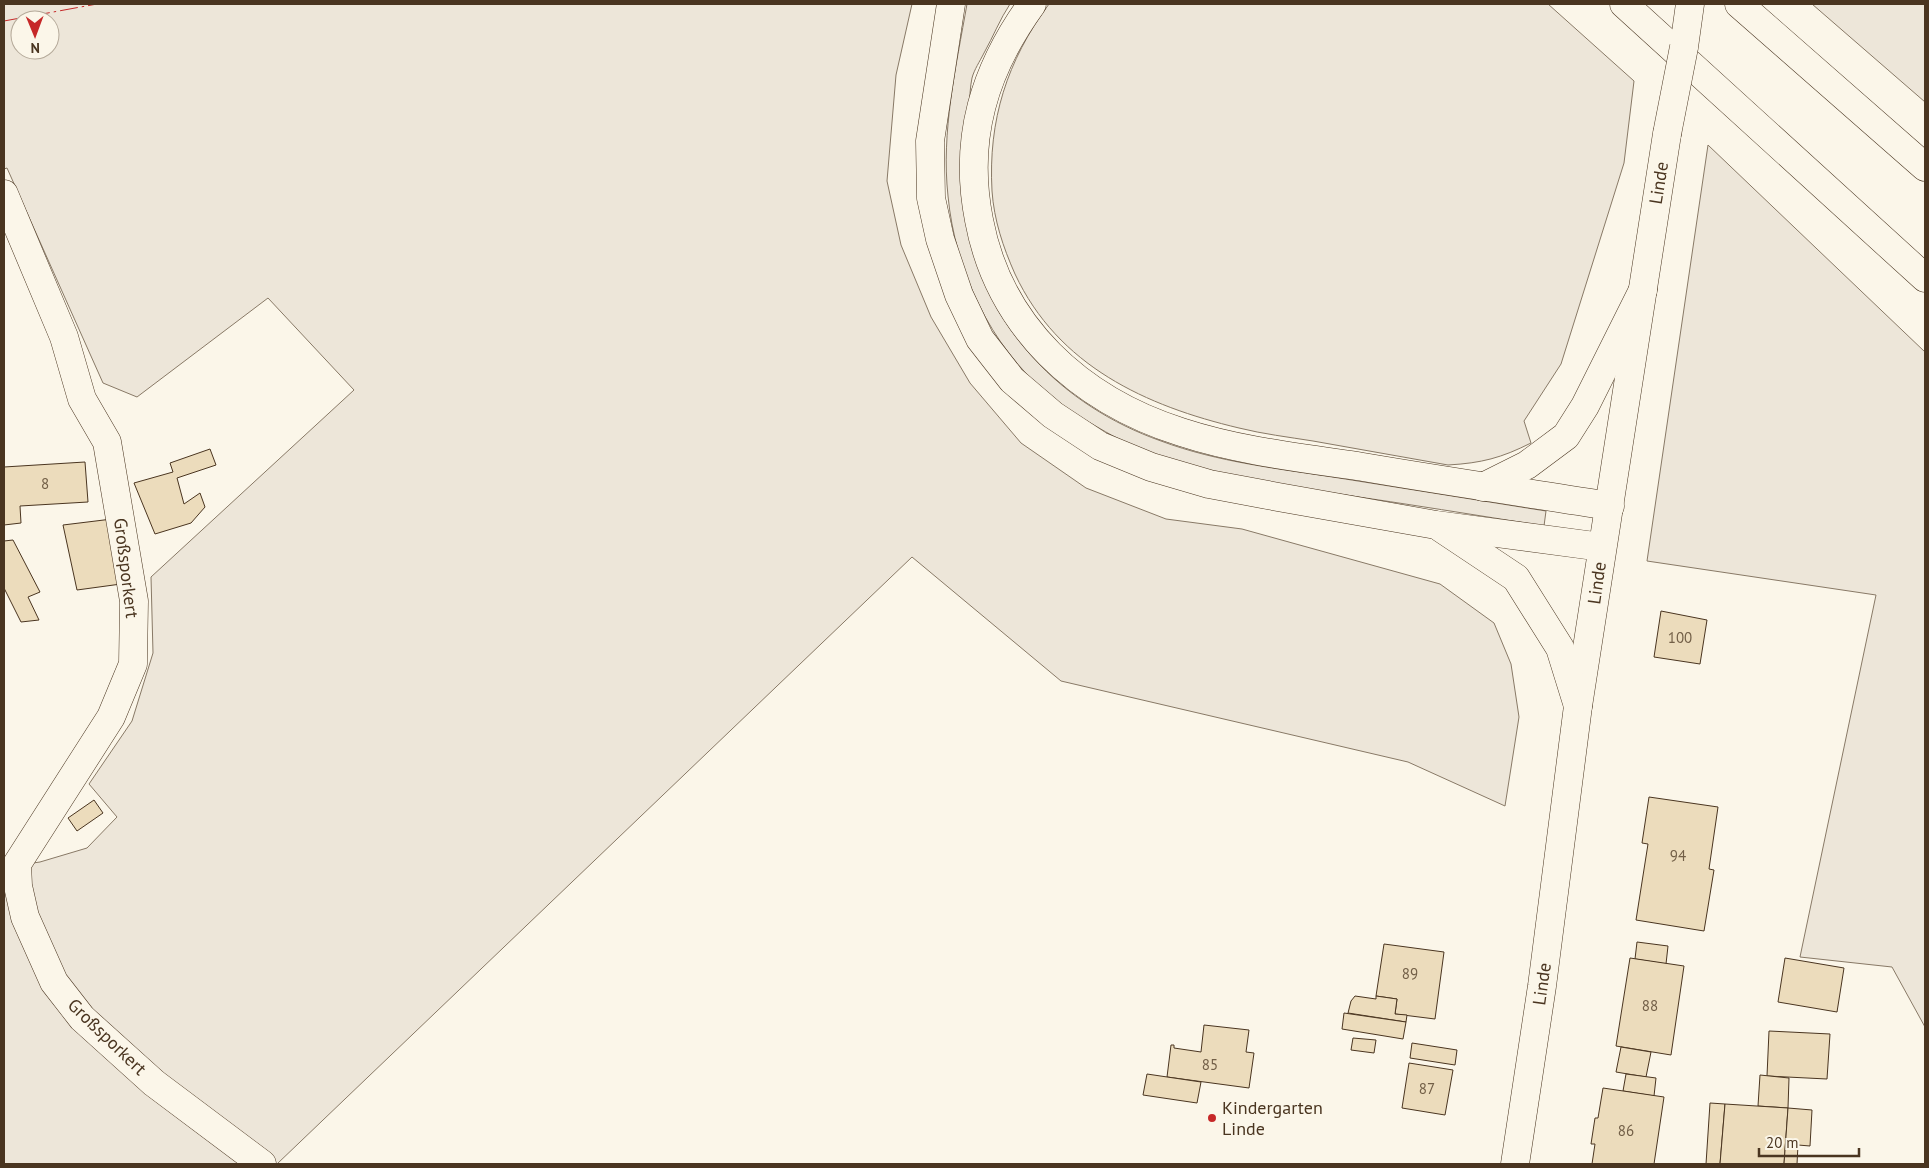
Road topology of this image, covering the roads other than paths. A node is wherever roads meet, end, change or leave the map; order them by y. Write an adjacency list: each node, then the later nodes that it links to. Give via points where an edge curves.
1 (951, 4): 12 (main road, via 930,141 932,198 940,239 959,296 980,338 1012,380 1053,415 1100,446 1151,467 1209,484)
2 (1032, 4): 10 (main road, via 996,66 980,109 973,152 974,197 982,239 997,281 1020,320 1053,359 1091,389 1132,414 1181,432 1282,454)
3 (1690, 4): 9 (main road, Linde, bridge)
4 (1739, 4): 6 (main road)
5 (1624, 5): 8 (main road)
6 (1925, 167)
7 (4, 194): 15 (main road, Großsporkert, via 64,337 82,399 107,442 134,601 133,664 111,717)
8 (1925, 278)
9 (1643, 290): 10 (main road, via 1585,406 1566,436 1526,465); 11 (main road, Linde)
10 (1483, 487): 11 (main road)
11 (1610, 506): 13 (main road, Linde)
12 (1436, 525): 13 (main road); 14 (main road, via 1516,578 1560,648)
13 (1602, 547): 14 (main road, Linde)
14 (1578, 706): 17 (main road, Linde)
15 (11, 863): 16 (main road, Großsporkert, via 29,925 54,982 82,1018 154,1083)
16 (262, 1164)
17 (1515, 1164)

